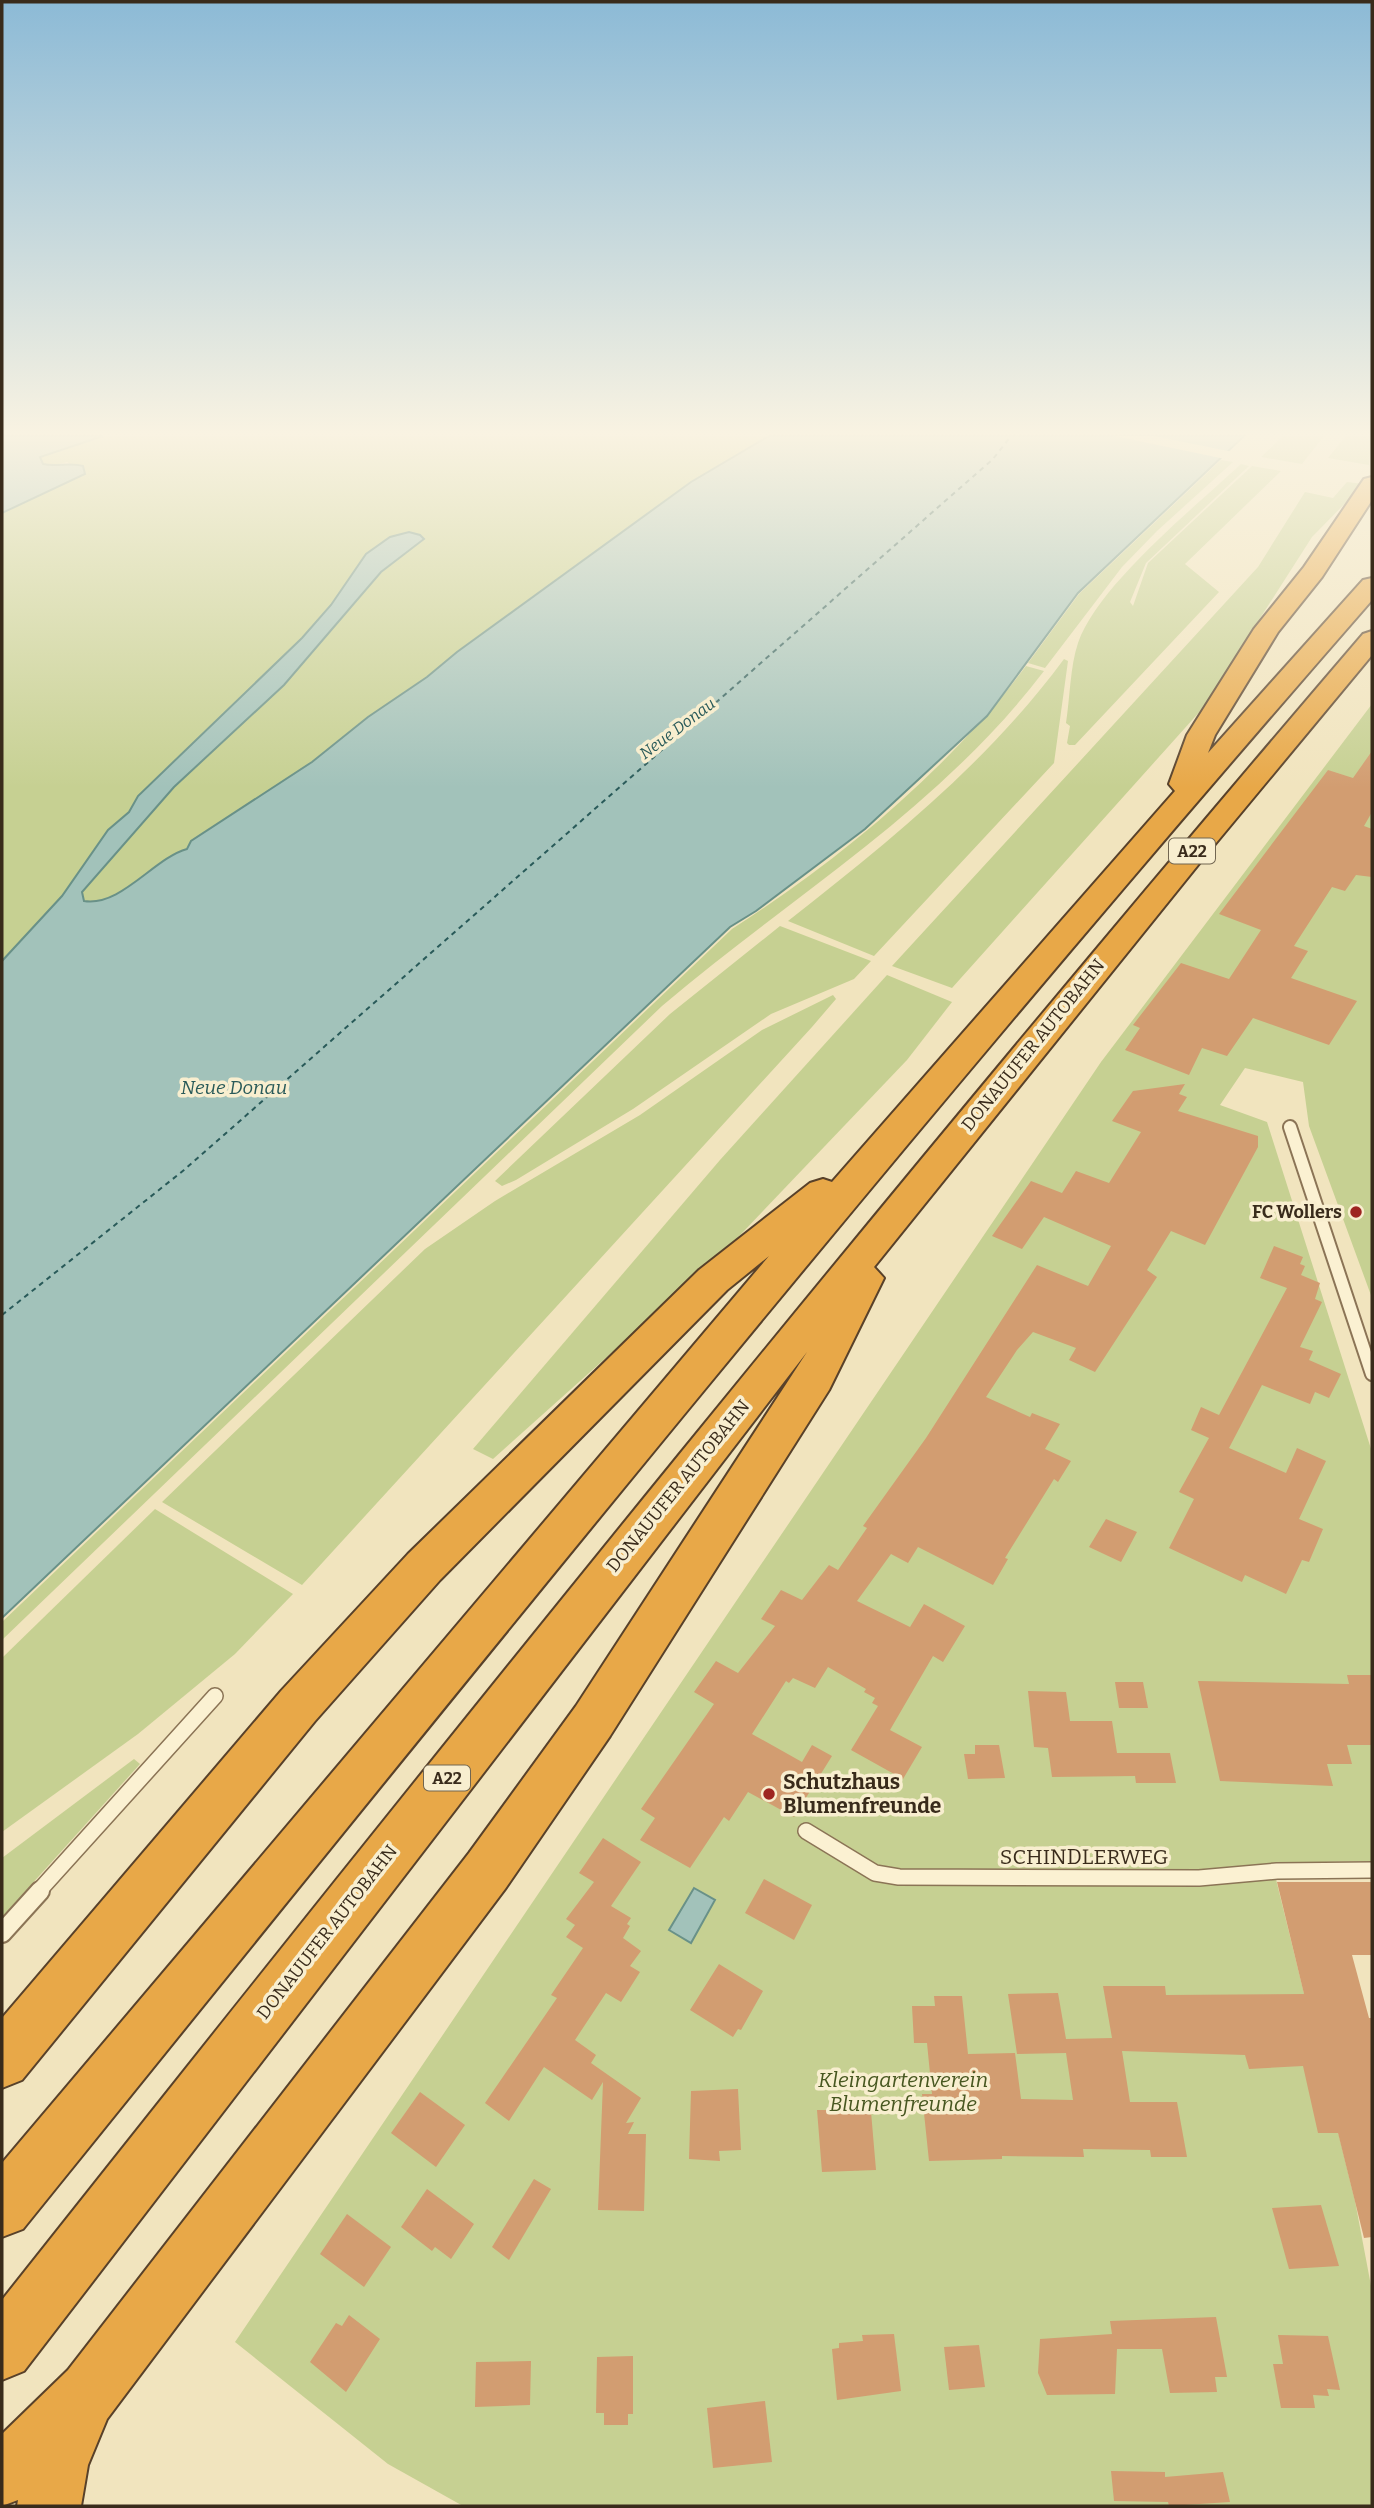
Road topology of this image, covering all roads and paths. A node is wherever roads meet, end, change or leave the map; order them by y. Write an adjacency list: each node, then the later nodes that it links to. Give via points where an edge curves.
1 (1326, 553): 3 (highway)
2 (1335, 553): 3 (highway)
3 (1313, 572): 6 (highway, via 1267,629 1201,735)
4 (1372, 585): 6 (highway, A22)
5 (1372, 639): 9 (highway, DONAUUFER AUTOBAHN / A22)
6 (1175, 805): 8 (highway, A22)
7 (1290, 1127): 10 (lane)
8 (892, 1136): 15 (highway, via 713,1280 424,1567 299,1706); 16 (highway, A22, via 489,1614)
9 (898, 1210): 17 (highway, DONAUUFER AUTOBAHN / A22); 18 (highway, via 814,1379 593,1721 487,1871)
10 (1372, 1374)
11 (215, 1696): 14 (lane)
12 (806, 1831): 13 (lane, SCHINDLERWEG, via 875,1873 898,1877 1199,1878)
13 (1372, 1870)
14 (2, 1933)
15 (2, 2060)
16 (2, 2208)
17 (2, 2349)
18 (90, 2392): 19 (highway); 20 (highway, via 57,2463)
19 (2, 2474)
20 (49, 2506)

